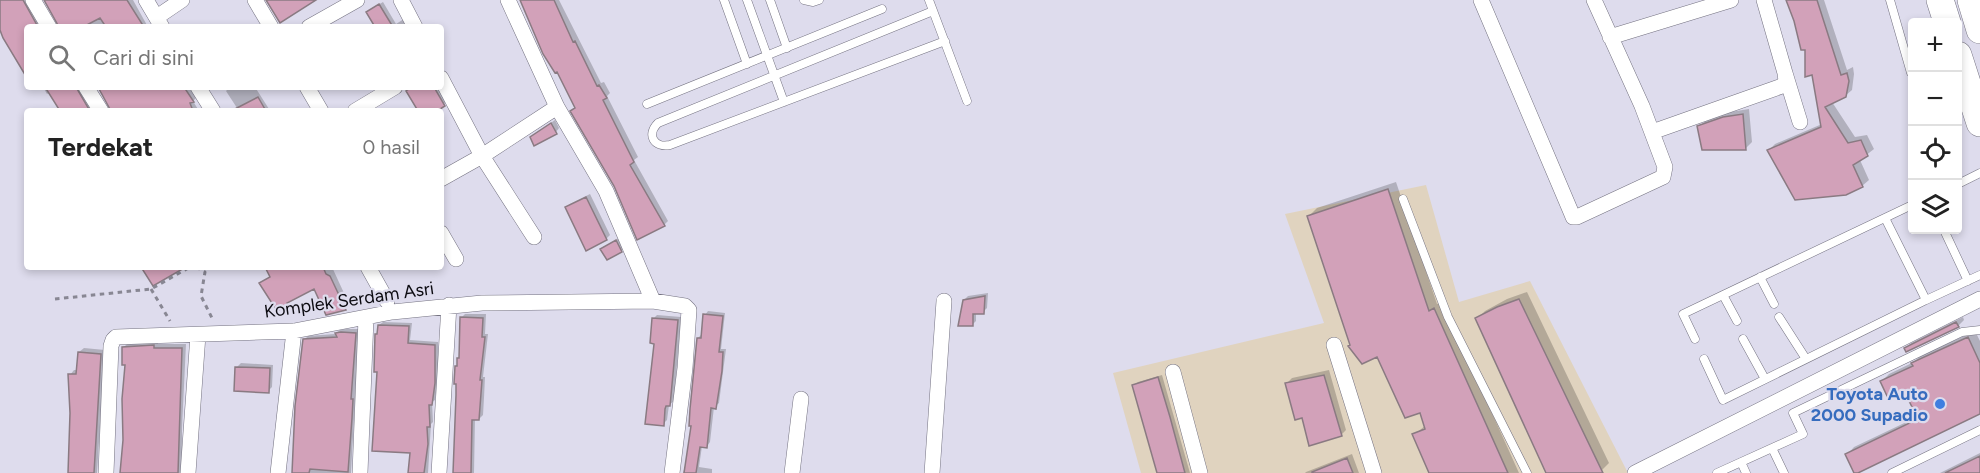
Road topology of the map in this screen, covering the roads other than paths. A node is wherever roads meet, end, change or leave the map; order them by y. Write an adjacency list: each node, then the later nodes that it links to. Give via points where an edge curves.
1 (33, 0): 25 (street)
2 (146, 0): 24 (street)
3 (182, 0): 24 (street)
4 (255, 0): 26 (street)
5 (357, 0): 27 (street)
6 (401, 0): 28 (street)
7 (508, 0): 47 (street)
8 (724, 0): 34 (lane)
9 (747, 0): 33 (lane)
10 (770, 0): 32 (lane)
11 (804, 0): 12 (lane)
12 (819, 0)
13 (929, 0): 22 (lane)
14 (1481, 0): 54 (street, via 1574,217 1664,177 1665,167)
15 (1594, 0): 30 (street)
16 (1731, 0): 30 (street)
17 (1764, 0): 37 (street)
18 (1890, 0): 36 (lane)
19 (1940, 0): 23 (highway)
20 (1971, 0): 29 (highway)
21 (882, 9): 32 (lane)
22 (933, 11): 31 (lane); 38 (lane)
23 (1946, 18)
24 (160, 22)
25 (47, 24)
26 (269, 24)
27 (314, 24)
28 (413, 24)
29 (1980, 30)
30 (1610, 37): 54 (street)
31 (945, 41): 44 (lane); 45 (lane)
32 (787, 48): 33 (lane)
33 (767, 56): 34 (lane); 38 (lane)
34 (747, 64): 46 (lane)
35 (1962, 67): 53 (highway)
36 (1911, 72)
37 (1785, 73): 52 (street); 54 (street, via 1782,86)
38 (774, 75): 45 (lane); 45 (lane, via 658,123 651,132 652,138 656,144 670,145)
39 (444, 84): 55 (street)
40 (88, 90): 48 (street)
41 (200, 90): 49 (street)
42 (309, 90): 50 (street)
43 (390, 90): 51 (street)
44 (967, 101)
45 (784, 102)
46 (646, 104)
47 (557, 107): 55 (street); 74 (street, via 606,191)
48 (99, 108)
49 (211, 108)
50 (319, 108)
51 (361, 108)
52 (1800, 122)
53 (1980, 123)
54 (1653, 132)
55 (482, 156): 57 (street); 63 (street)
56 (1980, 173): 58 (lane)
57 (444, 177)
58 (1962, 182)
59 (1403, 199): 105 (lane, via 1448,317)
60 (1908, 207): 61 (lane)
61 (1885, 218): 68 (lane); 72 (lane)
62 (1946, 234): 69 (lane)
63 (534, 237)
64 (444, 239): 65 (street)
65 (456, 260)
66 (370, 270): 73 (street)
67 (1980, 275): 69 (lane)
68 (1760, 277): 70 (lane); 76 (lane)
69 (1968, 281): 72 (lane)
70 (1723, 294): 80 (lane); 84 (lane, via 1683,314)
71 (1980, 299): 106 (street)
72 (1926, 300): 88 (lane)
73 (387, 301)
74 (653, 301): 77 (street, Komplek Serdam Asri); 100 (street, Komplek Serdam Asri, via 689,310)
75 (944, 302): 102 (street)
76 (1774, 304)
77 (449, 305): 79 (street, Komplek Serdam Asri); 99 (street)
78 (1779, 317): 88 (lane)
79 (366, 318): 82 (street, Komplek Serdam Asri); 98 (street)
80 (1737, 321)
81 (1980, 330): 93 (lane, via 1962,332 1793,412 1803,434)
82 (294, 331): 83 (street, Komplek Serdam Asri); 97 (street)
83 (198, 335): 95 (street, Komplek Serdam Asri, via 113,340); 96 (street)
84 (1695, 339)
85 (1743, 339): 90 (lane)
86 (1334, 345): 104 (street)
87 (1704, 359): 90 (lane, via 1723,400)
88 (1806, 359): 90 (lane)
89 (1173, 372): 103 (street)
90 (1765, 380)
91 (801, 399): 101 (street)
92 (1980, 430): 110 (lane)
93 (1772, 448): 94 (lane); 109 (lane)
94 (1741, 462): 107 (lane); 108 (lane)
95 (106, 473)
96 (188, 473)
97 (278, 473)
98 (360, 473)
99 (439, 473)
100 (672, 473)
101 (792, 473)
102 (932, 473)
103 (1200, 473)
104 (1374, 473)
105 (1527, 473)
106 (1635, 473)
107 (1717, 473)
108 (1746, 473)
109 (1784, 473)
110 (1892, 473)

